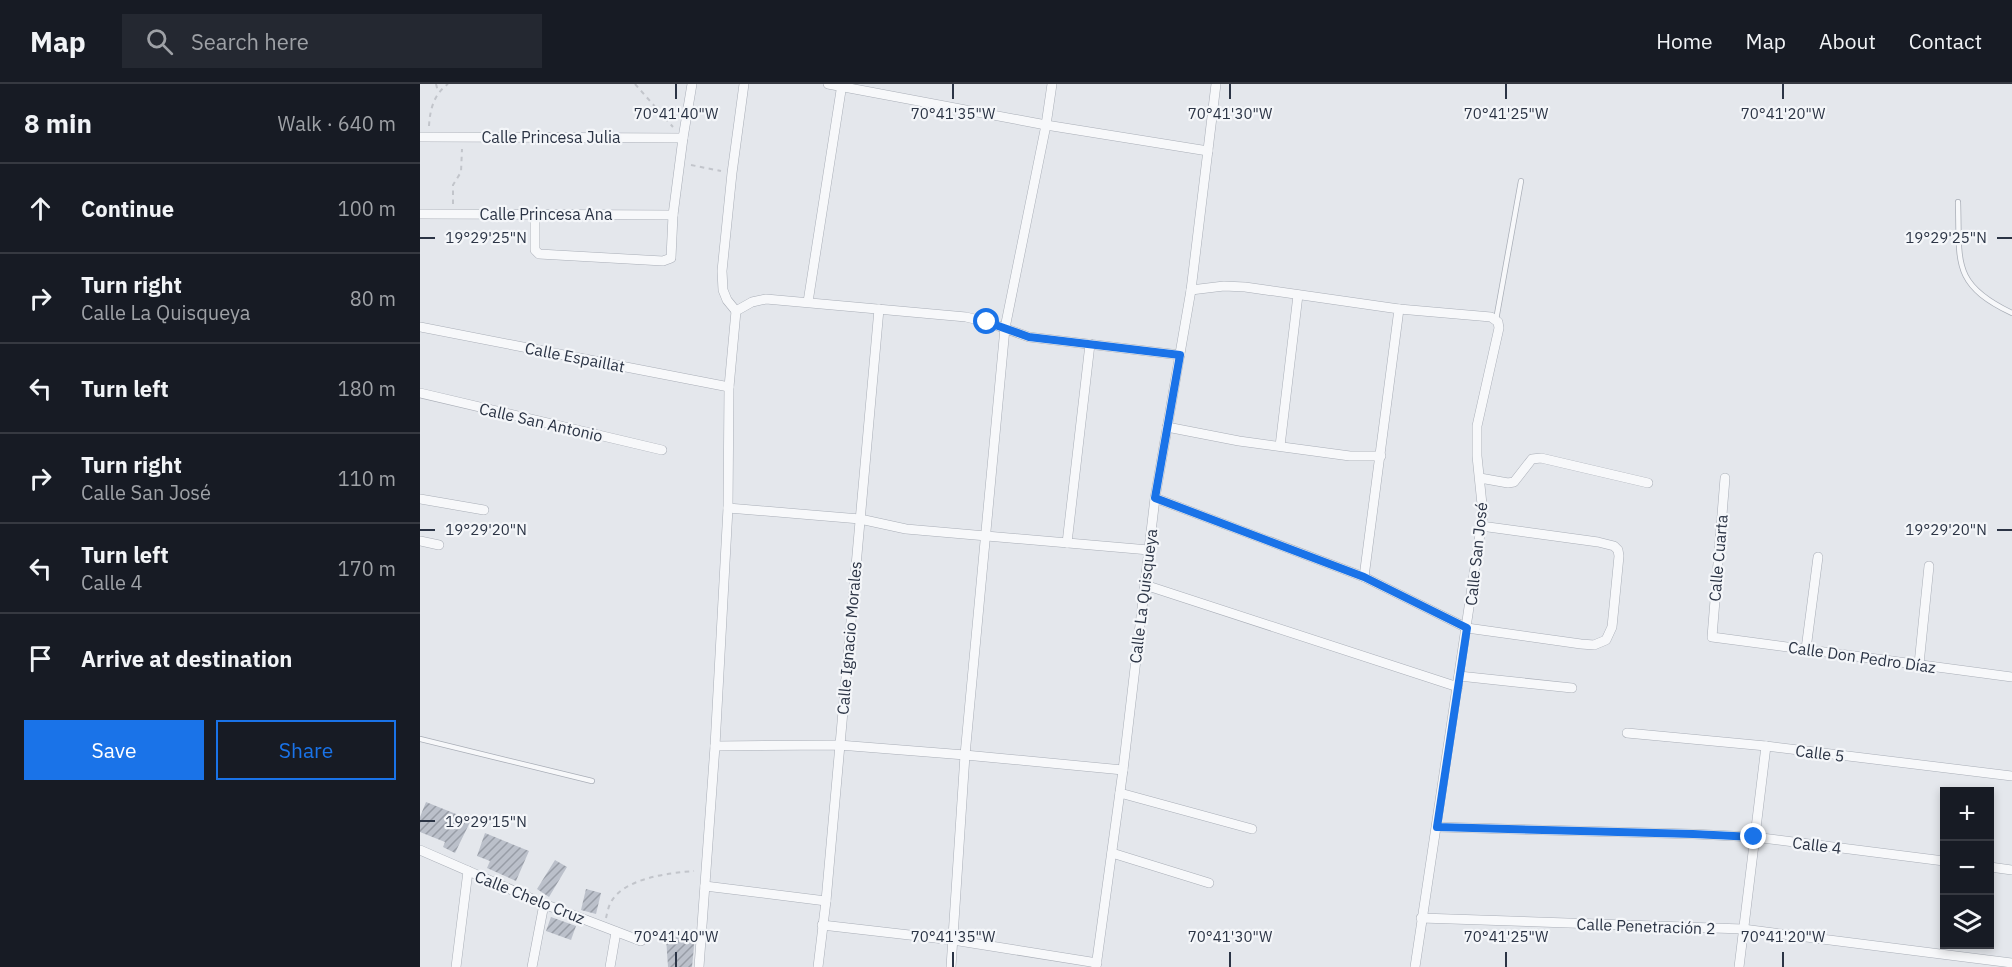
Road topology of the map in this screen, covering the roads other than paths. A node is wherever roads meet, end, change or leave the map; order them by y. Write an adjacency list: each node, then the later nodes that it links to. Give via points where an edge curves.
1 (692, 84): 9 (street)
2 (744, 84): 21 (street, via 722,271 723,290)
3 (828, 84): 6 (street)
4 (1052, 84): 7 (street)
5 (1216, 84): 10 (street, Calle La Quisqueya)
6 (842, 85): 7 (street); 18 (street)
7 (1046, 125): 10 (street); 25 (street)
8 (424, 137): 9 (street, Calle Princesa Julia)
9 (683, 138): 15 (street)
10 (1208, 151): 16 (street, Calle La Quisqueya)
11 (1521, 181): 23 (lane)
12 (1958, 202): 22 (lane, via 1964,273 1984,298)
13 (420, 214): 14 (street, Calle Princesa Ana)
14 (535, 214): 15 (street, Calle Princesa Ana); 15 (street, via 535,250 539,254 663,261 671,258)
15 (673, 215)
16 (1191, 290): 17 (street, via 1224,286); 27 (street, Calle La Quisqueya)
17 (1298, 295): 20 (street); 31 (street)
18 (808, 302): 19 (street); 21 (street, via 766,299)
19 (879, 309): 25 (street, via 966,317); 41 (street, Calle Ignacio Morales)
20 (1399, 309): 23 (street); 33 (street)
21 (736, 312): 28 (street)
22 (2012, 313)
23 (1496, 320): 34 (street, Calle San José, via 1499,328 1476,426)
24 (420, 327): 28 (street, Calle Espaillat)
25 (1005, 328): 26 (street, via 1029,337); 43 (street)
26 (1090, 344): 27 (street); 45 (street)
27 (1180, 355): 30 (street, Calle La Quisqueya)
28 (729, 387): 39 (street)
29 (420, 393): 32 (street, Calle San Antonio)
30 (1167, 427): 31 (street); 37 (street, Calle La Quisqueya)
31 (1280, 446): 33 (street, via 1350,456)
32 (662, 450)
33 (1381, 456): 50 (street)
34 (1480, 478): 36 (street, via 1514,482 1533,459 1541,458); 42 (street, Calle San José)
35 (1725, 478): 53 (street, Calle Cuarta)
36 (1648, 483)
37 (1155, 498): 47 (street, Calle La Quisqueya); 50 (street)
38 (420, 499): 40 (street)
39 (728, 508): 41 (street); 63 (street)
40 (484, 510)
41 (860, 519): 43 (street, via 906,529); 62 (street, Calle Ignacio Morales)
42 (1482, 526): 52 (street, Calle San José); 52 (street, via 1614,546 1619,564 1612,627 1606,640 1594,645)
43 (985, 536): 45 (street); 65 (street)
44 (420, 541): 46 (street)
45 (1067, 543): 47 (street)
46 (439, 545)
47 (1149, 550): 51 (street, Calle La Quisqueya)
48 (1818, 557): 54 (street)
49 (1929, 566): 55 (street)
50 (1364, 577): 52 (street)
51 (1145, 585): 58 (street); 66 (street, Calle La Quisqueya)
52 (1467, 628): 56 (street, Calle San José)
53 (1712, 637): 54 (street, Calle Don Pedro Díaz)
54 (1806, 649): 55 (street, Calle Don Pedro Díaz)
55 (1919, 664): 57 (street, Calle Don Pedro Díaz)
56 (1459, 676): 58 (street, Calle San José); 59 (street)
57 (2012, 677)
58 (1458, 687): 70 (street, Calle San José)
59 (1572, 688)
60 (1627, 733): 64 (street, Calle 5)
61 (420, 739): 68 (lane)
62 (839, 745): 63 (street); 65 (street); 81 (street, Calle Ignacio Morales)
63 (715, 746): 80 (street)
64 (1766, 746): 67 (street, Calle 5); 72 (street)
65 (965, 755): 66 (street); 87 (street)
66 (1123, 770): 69 (street, Calle La Quisqueya)
67 (2012, 776)
68 (592, 781)
69 (1120, 794): 71 (street); 74 (street, Calle La Quisqueya)
70 (1437, 827): 72 (street, Calle 4); 83 (street, Calle San José)
71 (1252, 829)
72 (1754, 837): 75 (street, Calle 4); 85 (street)
73 (420, 850): 78 (street, Calle Chelo Cruz)
74 (1112, 852): 79 (street); 90 (street, Calle La Quisqueya)
75 (1940, 860)
76 (1994, 868): 77 (street)
77 (2012, 870)
78 (468, 871): 82 (street, Calle Chelo Cruz); 91 (street)
79 (1209, 883)
80 (705, 886): 81 (street); 94 (street)
81 (826, 901): 84 (street, Calle Ignacio Morales)
82 (544, 904): 86 (street, Calle Chelo Cruz); 92 (street)
83 (1421, 918): 85 (street, Calle Penetración 2); 97 (street, Calle San José)
84 (822, 925): 87 (street); 95 (street, Calle Ignacio Morales)
85 (1743, 929): 89 (street, Calle Penetración 2); 98 (street)
86 (616, 932): 88 (street, Calle Chelo Cruz); 93 (street)
87 (953, 940): 90 (street); 96 (street)
88 (641, 941)
89 (2012, 963)
90 (1096, 965)
91 (456, 967)
92 (532, 967)
93 (610, 967)
94 (699, 967)
95 (818, 967)
96 (951, 967)
97 (1415, 967)
98 (1739, 967)

